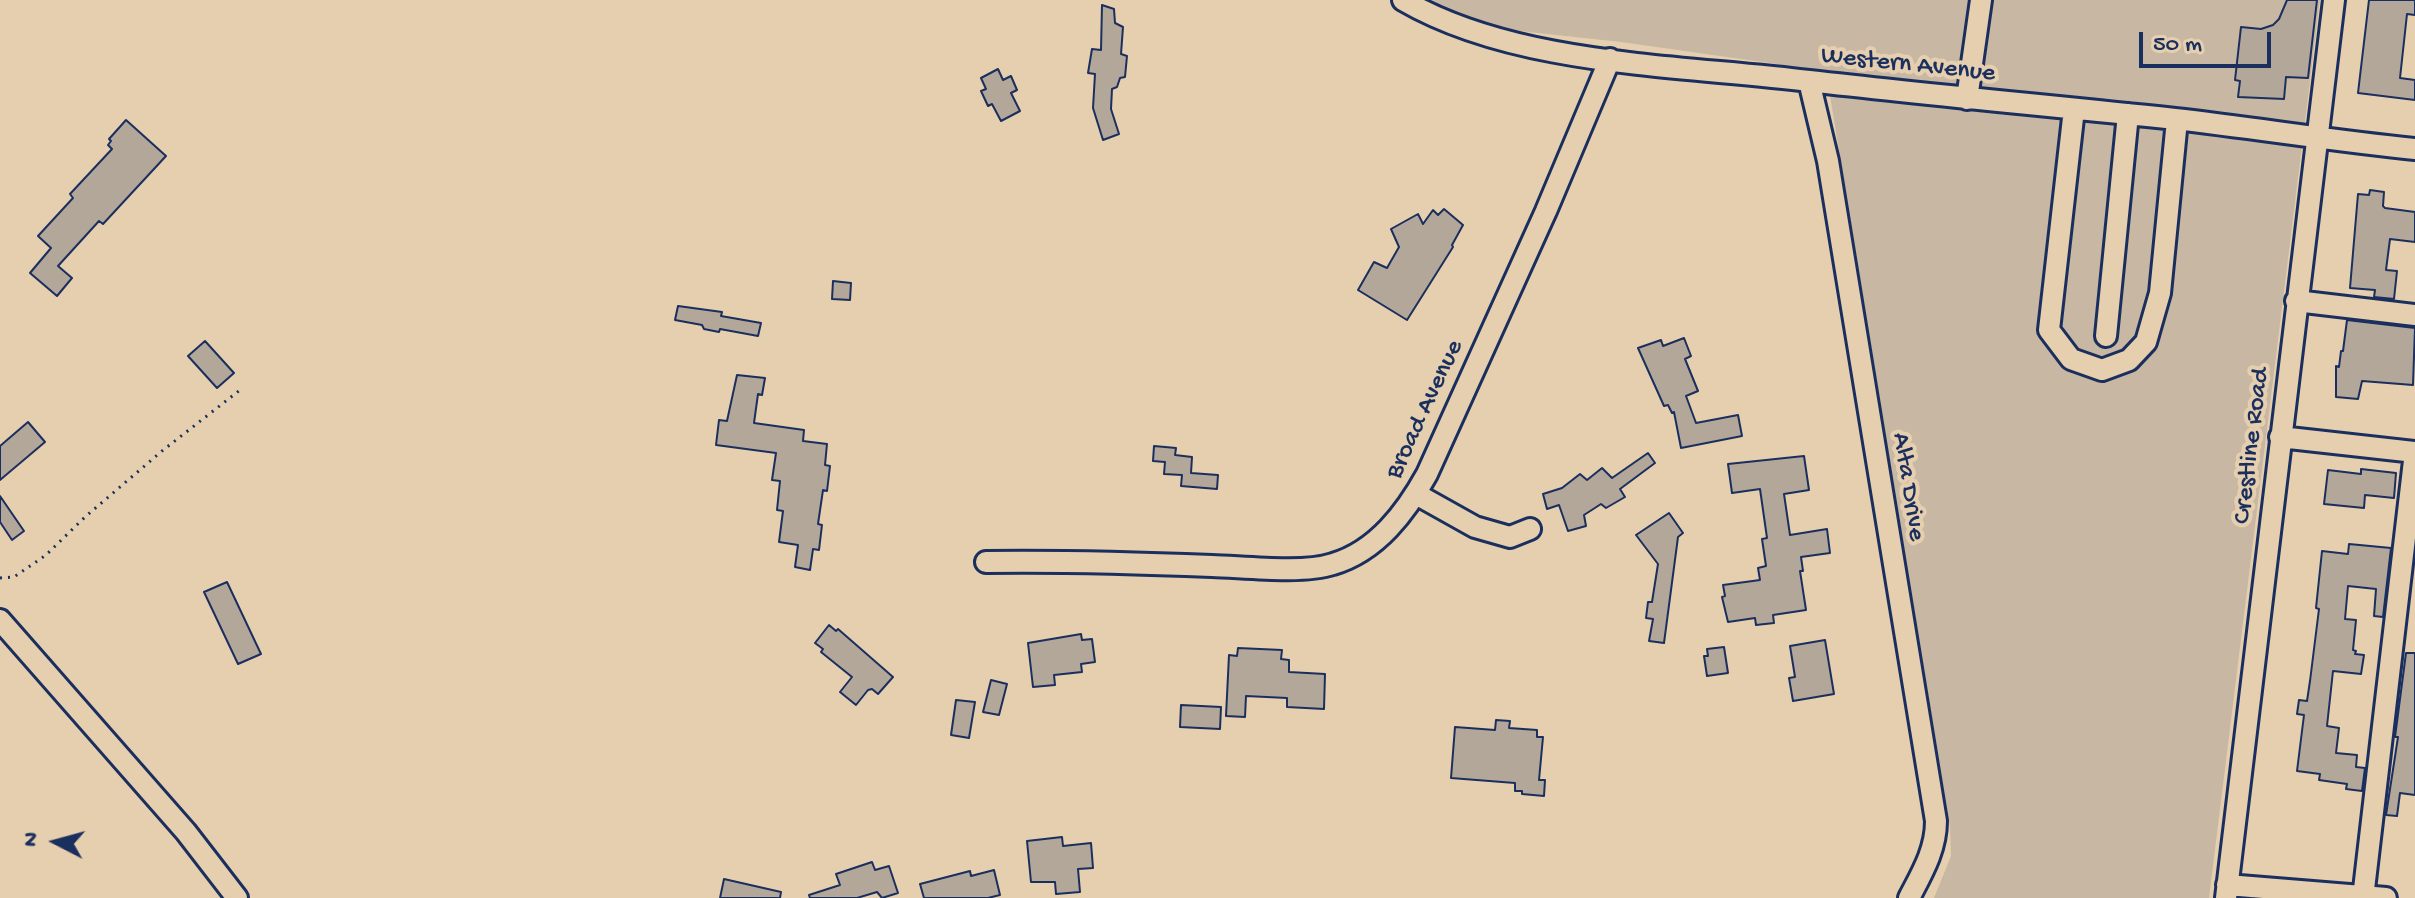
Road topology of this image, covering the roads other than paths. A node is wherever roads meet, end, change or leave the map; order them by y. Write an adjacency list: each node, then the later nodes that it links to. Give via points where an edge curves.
1 (1403, 0): 4 (street, Western Avenue, via 1513,44)
2 (1981, 0): 6 (street)
3 (2334, 0): 10 (street, Crestline Road)
4 (1610, 59): 5 (street, Western Avenue); 17 (street, Broad Avenue)
5 (1809, 81): 6 (street, Western Avenue); 24 (street, Alta Drive, via 1828,161 1936,821 1929,859)
6 (1967, 99): 7 (street, Western Avenue)
7 (2074, 109): 8 (street, Western Avenue); 9 (street, via 2049,330 2071,359 2102,370 2129,360 2146,342 2160,293)
8 (2128, 114): 9 (street, Western Avenue); 14 (street)
9 (2177, 120): 10 (street, Western Avenue)
10 (2317, 139): 11 (street, Western Avenue); 12 (street, Crestline Road)
11 (2415, 149)
12 (2296, 301): 13 (street); 15 (street, Crestline Road)
13 (2415, 315)
14 (2106, 336)
15 (2280, 437): 16 (street); 21 (street, Crestline Road)
16 (2415, 452): 22 (street)
17 (1416, 494): 18 (street, via 1475,527 1510,537); 19 (street, Broad Avenue, via 1370,547 1332,565)
18 (1530, 529)
19 (986, 562)
20 (0, 620): 23 (street, via 176,820)
21 (2227, 891): 22 (street)
22 (2363, 897): 25 (street)
23 (237, 898)
24 (1909, 898)
25 (2386, 898)

